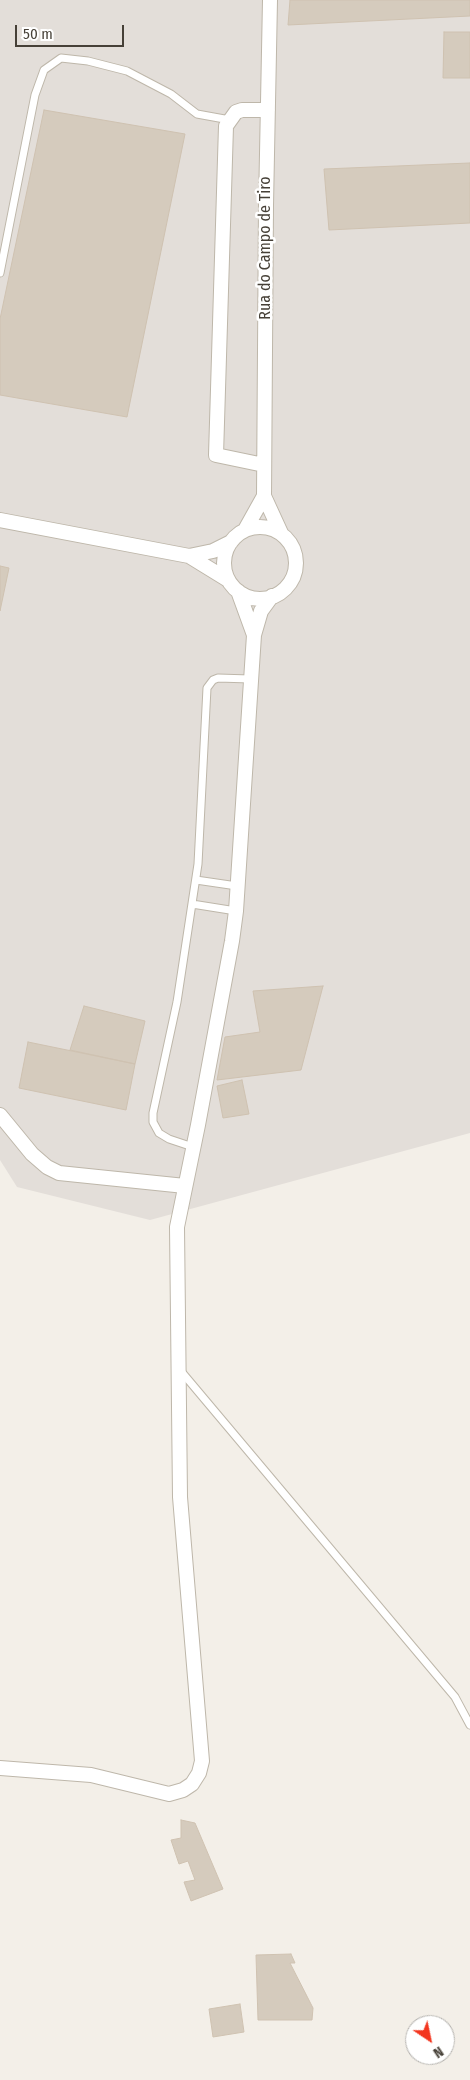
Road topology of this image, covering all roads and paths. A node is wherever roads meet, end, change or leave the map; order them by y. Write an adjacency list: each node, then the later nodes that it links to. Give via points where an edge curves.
1 (270, 0): 2 (street, Rua do Campo de Tiro)
2 (268, 110): 3 (street, via 242,110); 5 (street, Rua do Campo de Tiro)
3 (230, 120): 4 (lane, via 197,114 171,94 127,70 61,58 44,70 35,95); 5 (street, via 226,126 216,455)
4 (0, 273)
5 (264, 465): 6 (street, Rua do Campo de Tiro)
6 (264, 496): 8 (street); 9 (street)
7 (0, 520): 11 (street)
8 (246, 530): 9 (street, via 270,528); 10 (street)
9 (281, 533): 14 (street, via 290,542 296,565 287,586)
10 (231, 542): 11 (street, via 213,551); 12 (street, via 224,558)
11 (189, 556): 12 (street)
12 (228, 580): 13 (street)
13 (238, 591): 14 (street, via 256,598); 15 (street)
14 (272, 596): 15 (street)
15 (254, 635): 16 (street)
16 (250, 679): 17 (lane, via 218,678 207,688); 18 (street)
17 (196, 880): 18 (lane); 19 (lane)
18 (237, 886): 20 (street)
19 (192, 904): 20 (lane); 22 (lane, via 178,1002 153,1122 159,1133)
20 (236, 911): 22 (street)
21 (0, 1115): 23 (street, via 32,1154 46,1167 59,1173)
22 (194, 1147): 23 (street)
23 (185, 1186): 24 (street, via 177,1227)
24 (179, 1369): 25 (lane, via 455,1696); 26 (street, via 180,1497 202,1761 199,1773 192,1784 169,1794 91,1776)
25 (470, 1724)
26 (0, 1768)

